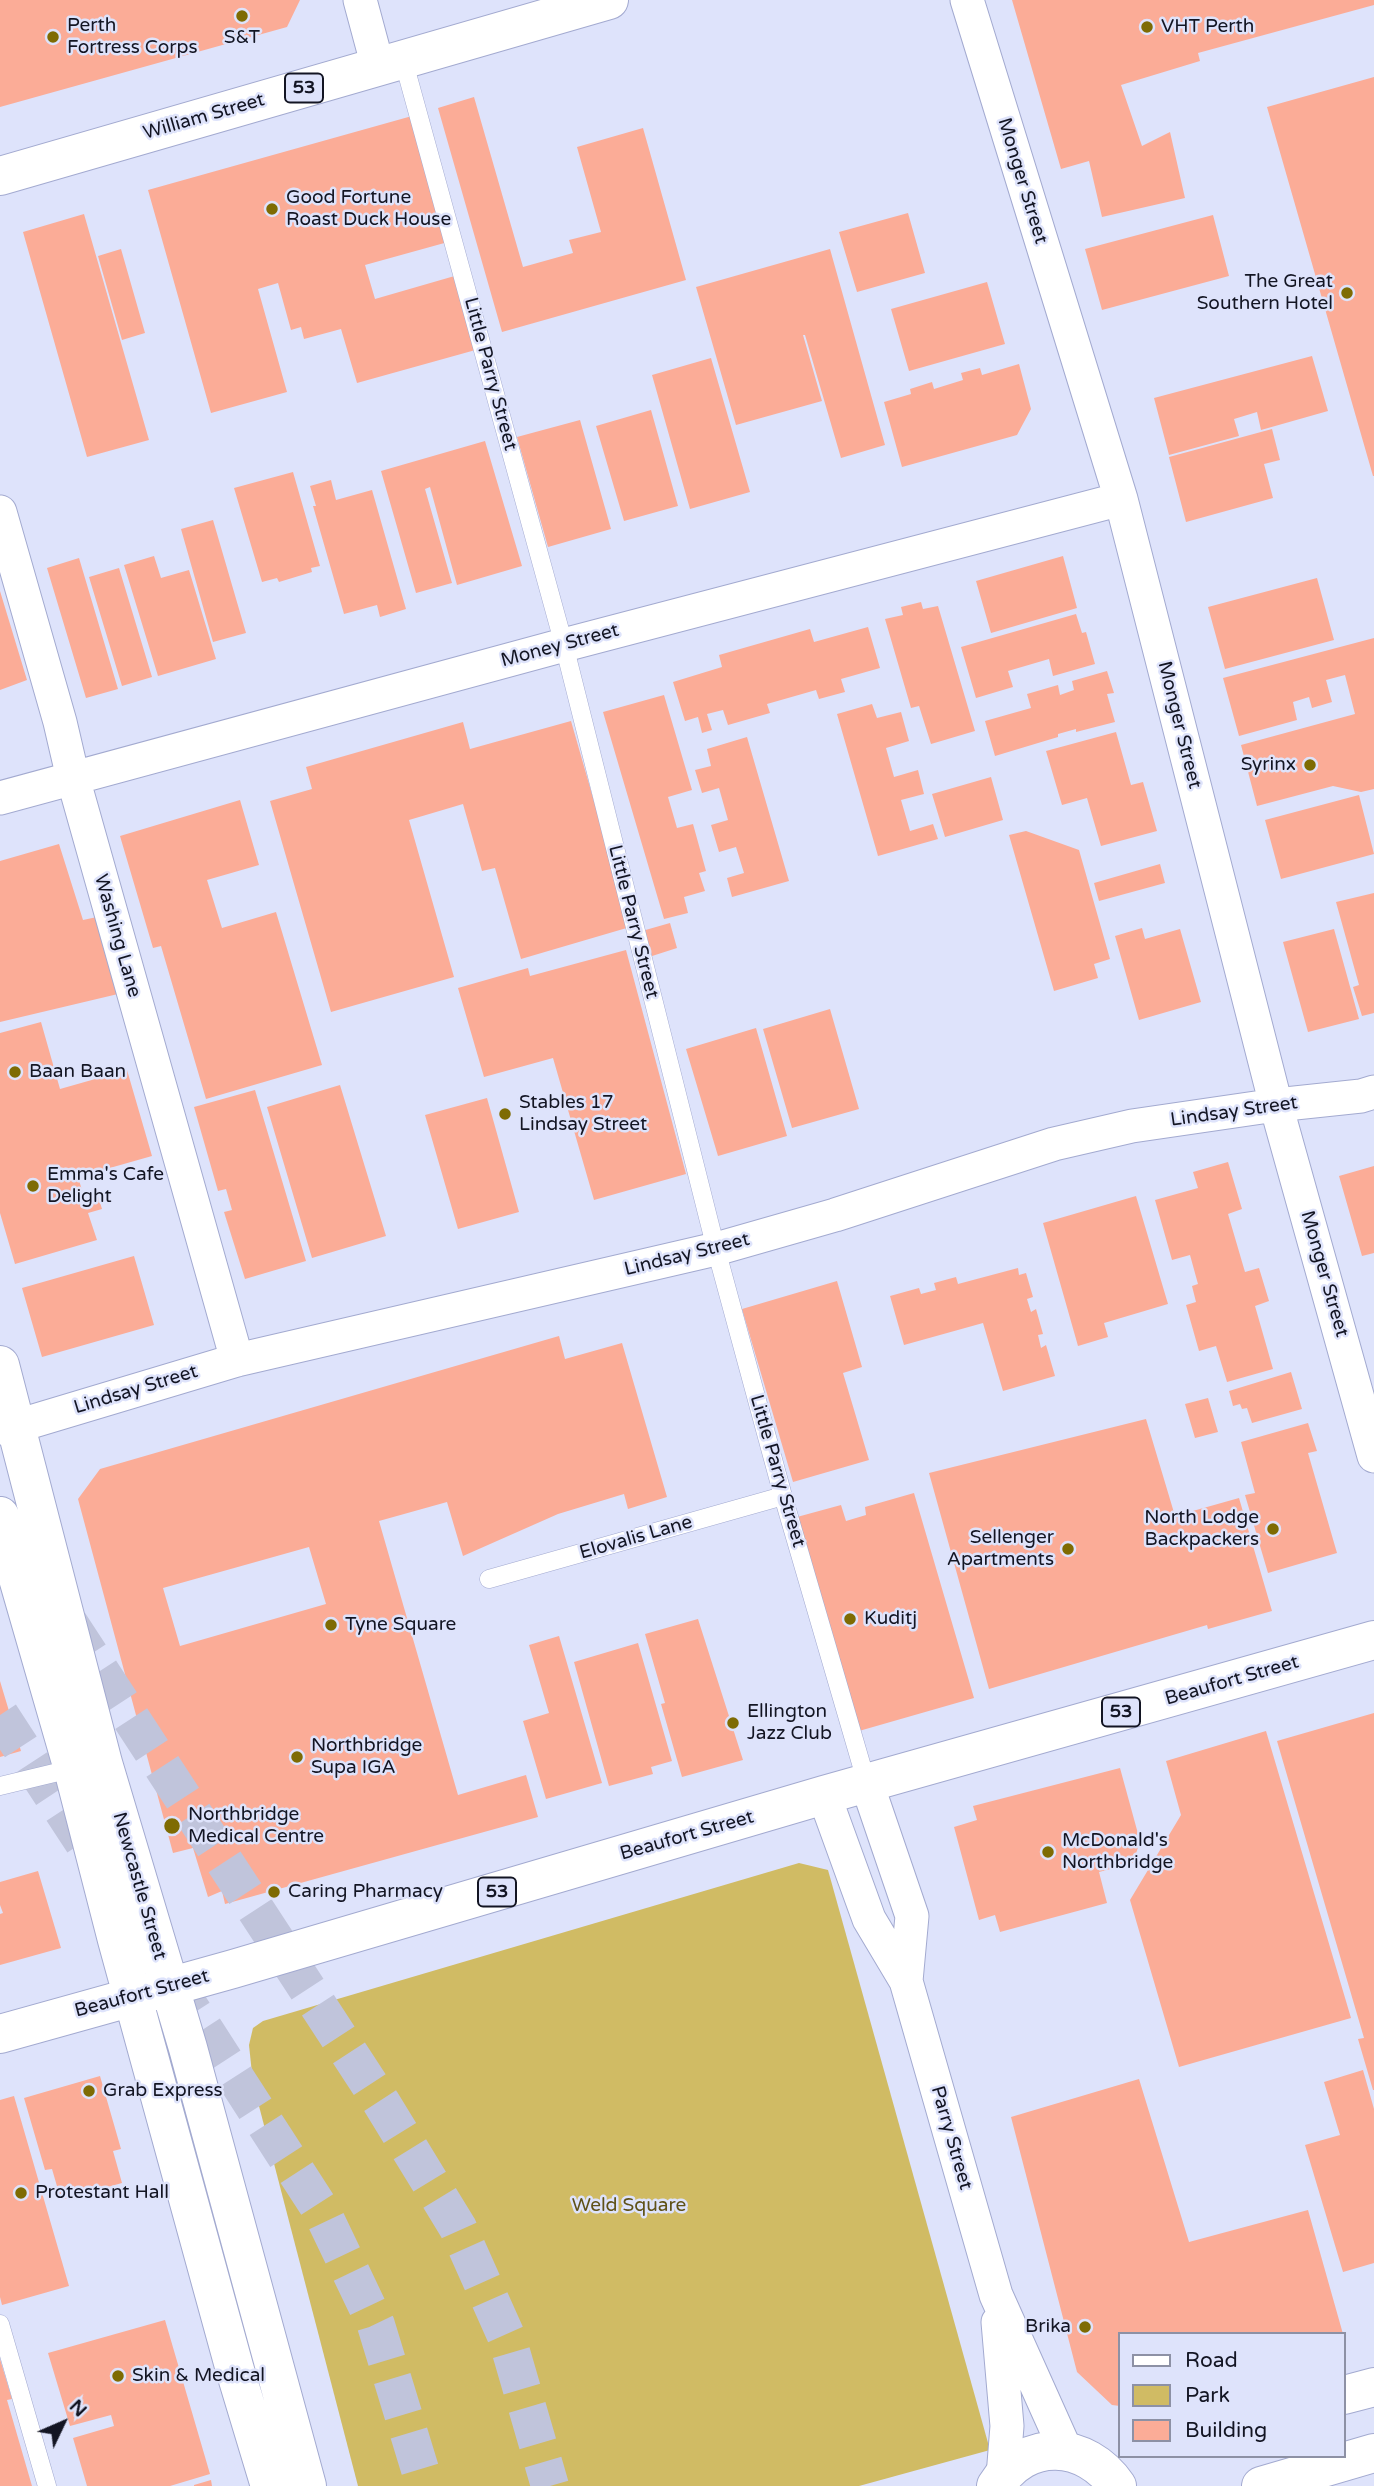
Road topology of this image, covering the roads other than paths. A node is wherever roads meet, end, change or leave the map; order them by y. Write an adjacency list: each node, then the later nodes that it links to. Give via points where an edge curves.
1 (360, 0): 4 (street)
2 (609, 0): 4 (main road, William Street / 53)
3 (967, 0): 6 (street, Monger Street)
4 (390, 63): 5 (main road, William Street / 53); 8 (lane, Little Parry Street)
5 (0, 176)
6 (1121, 499): 8 (street, Money Street); 12 (street, Monger Street)
7 (0, 512): 9 (street, Washing Lane)
8 (564, 645): 9 (street, Money Street); 13 (lane, Little Parry Street)
9 (73, 778): 10 (street, Money Street); 14 (street, Washing Lane)
10 (0, 798)
11 (1374, 1091): 12 (street, Lindsay Street)
12 (1276, 1105): 13 (street, Lindsay Street, via 1132,1126 1054,1144); 17 (street, Monger Street)
13 (716, 1249): 14 (street, Lindsay Street); 18 (lane, Little Parry Street)
14 (237, 1360): 16 (street, Lindsay Street)
15 (0, 1365): 16 (main road, Newcastle Street)
16 (9, 1427): 22 (main road, Newcastle Street)
17 (1374, 1456)
18 (783, 1496): 20 (lane, Elovalis Lane); 23 (lane, Little Parry Street)
19 (0, 1516): 22 (main road, Newcastle Street)
20 (489, 1579)
21 (1374, 1640): 23 (main road, Beaufort Street / 53)
22 (88, 1766): 24 (lane); 27 (main road, Newcastle Street)
23 (867, 1784): 25 (main road, Beaufort Street / 53); 26 (street, Parry Street, via 912,1916)
24 (0, 1786)
25 (824, 1795): 26 (street, Parry Street, via 869,1919); 27 (main road, Beaufort Street / 53)
26 (906, 1981): 29 (street, Parry Street)
27 (151, 1992): 28 (main road, Beaufort Street / 53); 37 (main road, Newcastle Street, via 235,2370); 38 (main road, Newcastle Street, via 188,2048)
28 (0, 2034)
29 (996, 2295): 33 (street, Parry Street); 35 (street, Parry Street, via 1007,2426)
30 (0, 2324): 36 (lane)
31 (1374, 2387): 32 (main road)
32 (1346, 2394)
33 (1092, 2453): 35 (main road, via 1042,2451 1020,2460); 39 (main road)
34 (1374, 2453): 40 (main road)
35 (996, 2483)
36 (47, 2486)
37 (270, 2486)
38 (307, 2486)
39 (1117, 2486)
40 (1261, 2486)

